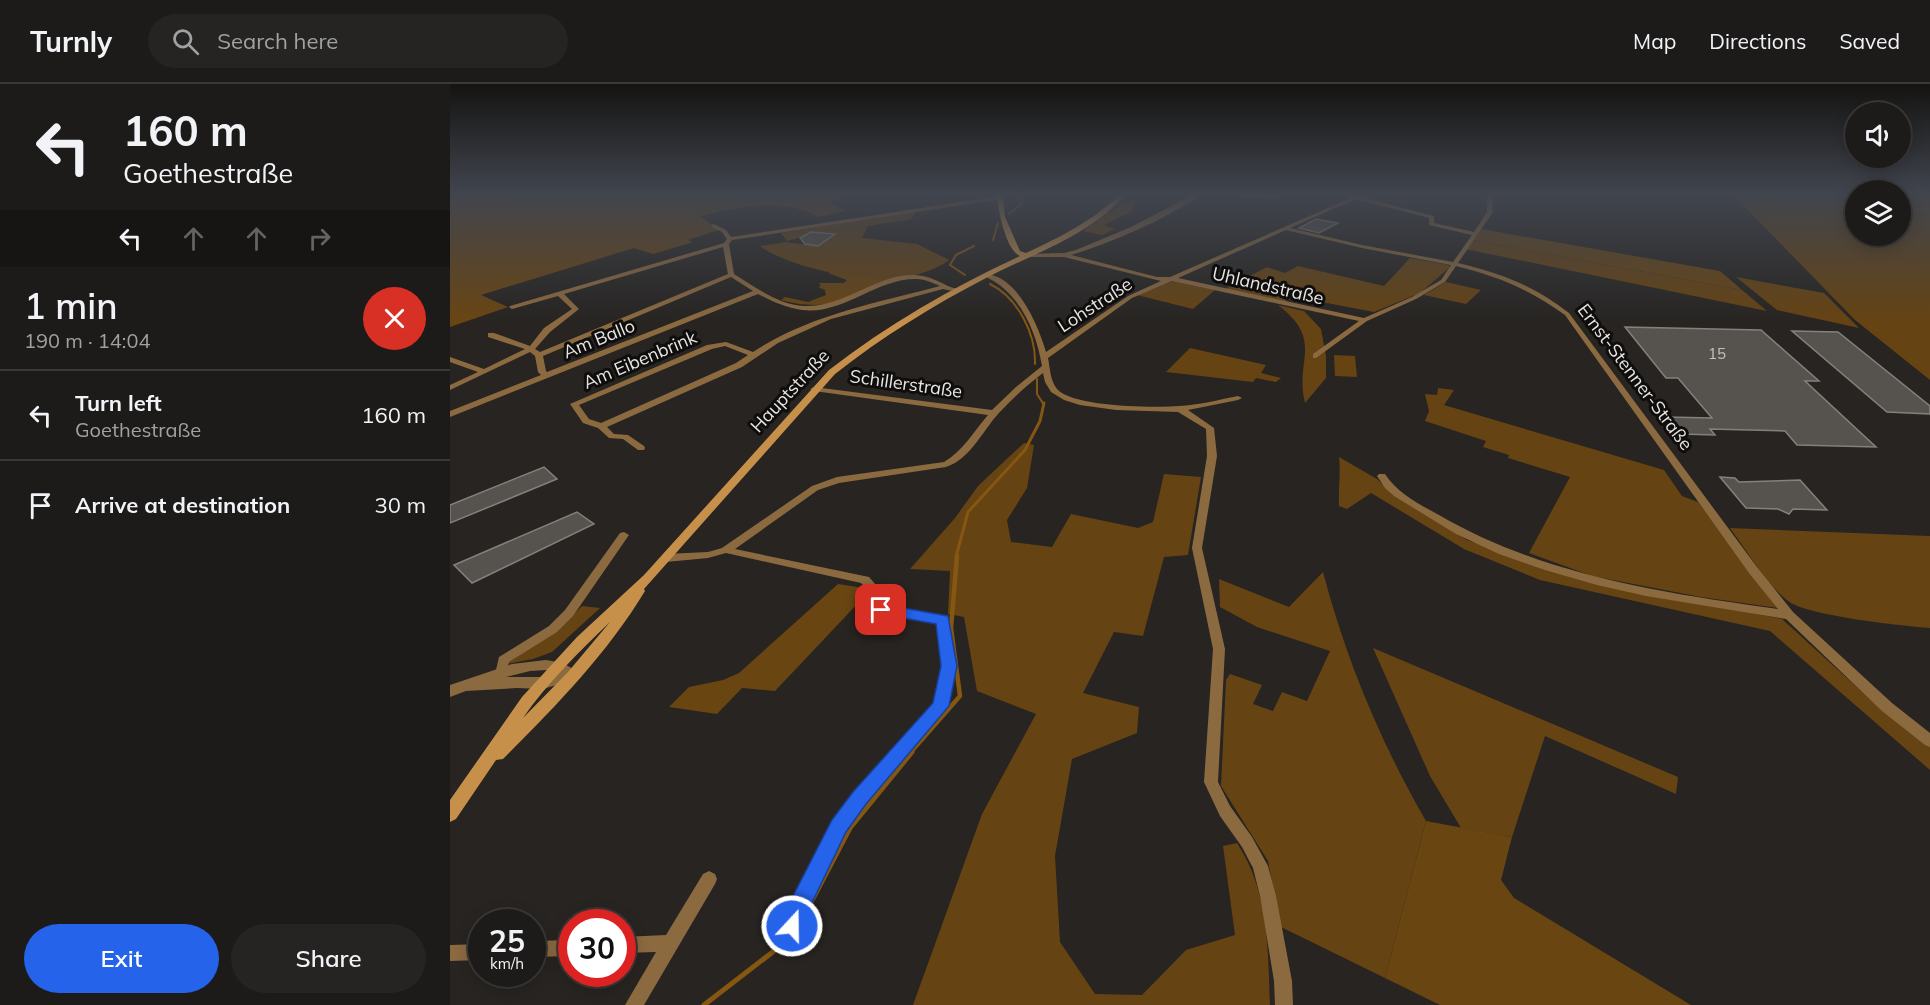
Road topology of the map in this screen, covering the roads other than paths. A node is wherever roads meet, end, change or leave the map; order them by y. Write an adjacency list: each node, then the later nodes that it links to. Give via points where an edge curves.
1 (726, 237): 9 (street)
2 (758, 237): 9 (street)
3 (1009, 237): 10 (main road, via 1017,252)
4 (1060, 237): 10 (main road, Hauptstraße)
5 (1110, 237): 11 (street)
6 (1264, 237): 15 (street, Lohstraße)
7 (1318, 237): 12 (street, Ernst-Stenner-Straße)
8 (1473, 237): 12 (street)
9 (728, 242): 13 (street); 20 (street)
10 (1024, 255): 11 (street, Uhlandstraße); 14 (main road, Hauptstraße)
11 (1064, 255): 15 (street, Uhlandstraße, via 1157,279)
12 (1455, 264): 23 (street, via 1443,281); 46 (street, Ernst-Stenner-Straße, via 1513,281 1550,299 1567,314)
13 (731, 275): 19 (street); 26 (street)
14 (986, 275): 18 (main road, Hauptstraße); 29 (street, via 1006,284 1027,313)
15 (1173, 279): 23 (street, Uhlandstraße); 29 (street, Lohstraße, via 1130,297)
16 (943, 287): 17 (street, via 919,277 900,279); 18 (street); 21 (street)
17 (872, 290): 19 (street, via 839,302 803,308); 21 (street)
18 (957, 290): 35 (main road, Hauptstraße, via 849,357)
19 (759, 291): 33 (street, Am Ballo)
20 (559, 293): 22 (street); 25 (street, via 576,309 547,330)
21 (897, 299): 27 (street, via 829,318 775,340)
22 (512, 307)
23 (1365, 320): 28 (street)
24 (491, 335): 25 (street)
25 (531, 349): 26 (street); 32 (street)
26 (539, 355): 33 (street, via 542,372)
27 (754, 355): 40 (street); 40 (street, Am Eibenbrink, via 726,344 710,347 574,404 586,421)
28 (1316, 356)
29 (1044, 357): 31 (street)
30 (450, 359): 32 (street)
31 (1045, 368): 37 (street, via 1055,391 1071,401 1125,408); 38 (street)
32 (483, 371): 34 (street)
33 (547, 376): 39 (street, Am Ballo)
34 (450, 388)
35 (814, 389): 38 (street, Schillerstraße); 45 (main road, Hauptstraße)
36 (1238, 398): 37 (street)
37 (1180, 409): 62 (street, via 1209,428 1212,456 1197,548 1219,649 1211,782 1260,866 1283,981)
38 (993, 413): 44 (street, via 956,460 837,480 815,488)
39 (450, 414)
40 (601, 426): 41 (street, Am Eibenbrink, via 612,436 625,437)
41 (641, 448)
42 (1382, 476): 46 (street, via 1398,494 1470,539 1593,580 1699,602)
43 (624, 536): 48 (street, via 569,613 554,629 503,660)
44 (726, 550): 45 (street); 56 (street, via 865,580 877,593 881,610 943,619 949,666 941,706 839,826)
45 (666, 558): 47 (main road, Hauptstraße, via 627,610)
46 (1789, 615): 52 (street, Ernst-Stenner-Straße, via 1887,707)
47 (565, 671): 48 (street, via 539,665); 49 (street); 53 (main road, Hauptstraße)
48 (501, 674): 50 (street)
49 (543, 684): 50 (street); 53 (main road, Hauptstraße)
50 (467, 686): 51 (street)
51 (450, 691)
52 (1930, 741)
53 (484, 766): 54 (main road, Hauptstraße)
54 (450, 814)
55 (709, 879): 57 (street)
56 (792, 926)
57 (671, 943): 58 (street); 61 (street)
58 (636, 944)
59 (468, 952): 60 (street)
60 (450, 953)
61 (634, 1005)
62 (1284, 1005)

